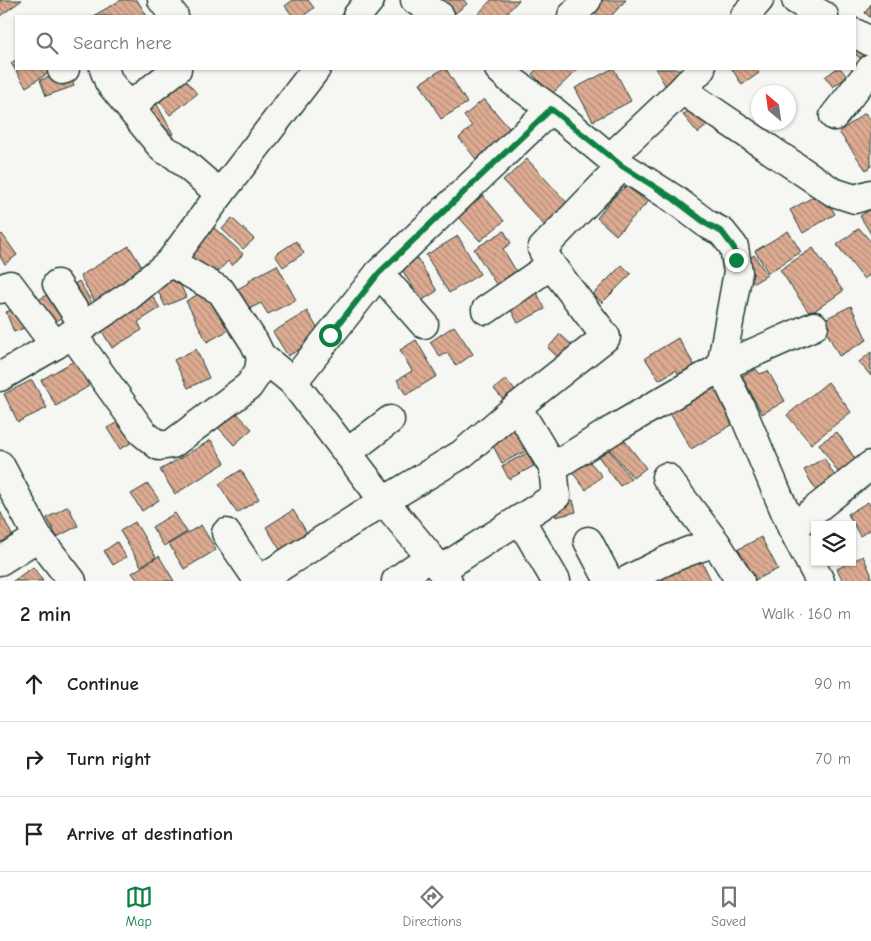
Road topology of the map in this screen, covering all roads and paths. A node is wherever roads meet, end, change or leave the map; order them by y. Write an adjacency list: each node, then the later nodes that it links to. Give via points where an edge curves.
1 (162, 0): 7 (street)
2 (370, 0): 8 (street)
3 (415, 0): 9 (street)
4 (587, 0): 10 (street)
5 (759, 0): 11 (street)
6 (796, 0): 12 (street)
7 (173, 15)
8 (358, 15)
9 (438, 15)
10 (573, 15)
11 (746, 15)
12 (822, 15)
13 (856, 34): 14 (street)
14 (871, 42)
15 (871, 69): 24 (street)
16 (104, 70): 23 (street, via 109,82)
17 (176, 70): 23 (street, via 140,98)
18 (315, 70): 26 (street)
19 (700, 70): 21 (street)
20 (511, 72): 22 (street)
21 (682, 90): 25 (street); 27 (street, via 833,192 855,198)
22 (551, 109): 25 (street); 30 (street)
23 (134, 112): 26 (street, via 163,150 176,155)
24 (834, 116)
25 (616, 162): 29 (street, via 542,249); 38 (street, via 722,232 734,248 738,272)
26 (220, 194): 28 (street)
27 (871, 194)
28 (170, 262): 36 (street, via 129,296); 37 (street, via 221,291)
29 (551, 265): 33 (street); 41 (street, via 606,337)
30 (379, 273): 34 (street); 40 (street)
31 (57, 284): 36 (street)
32 (0, 289): 36 (street, via 10,285)
33 (486, 310)
34 (424, 324)
35 (814, 326): 38 (street)
36 (70, 335): 37 (street, via 143,433 159,446 172,444 249,386 259,371); 39 (street)
37 (261, 356): 40 (street)
38 (721, 367): 46 (street); 50 (street)
39 (0, 377)
40 (293, 382): 43 (street)
41 (518, 407): 46 (street); 48 (street, via 462,454)
42 (390, 420): 43 (street)
43 (347, 453): 48 (street)
44 (0, 465): 52 (street)
45 (871, 465): 50 (street)
46 (552, 467): 49 (street, via 556,496)
47 (666, 477): 54 (street)
48 (384, 501): 56 (street); 58 (street)
49 (520, 519): 56 (street); 60 (street)
50 (792, 528): 64 (street)
51 (226, 533): 58 (street)
52 (38, 537): 55 (street); 57 (street)
53 (588, 541): 61 (street)
54 (716, 543): 62 (street, via 666,560); 63 (street)
55 (0, 561)
56 (440, 569): 59 (street)
57 (72, 581)
58 (258, 581)
59 (396, 581)
60 (556, 581)
61 (609, 581)
62 (626, 581)
63 (740, 581)
64 (820, 581)

